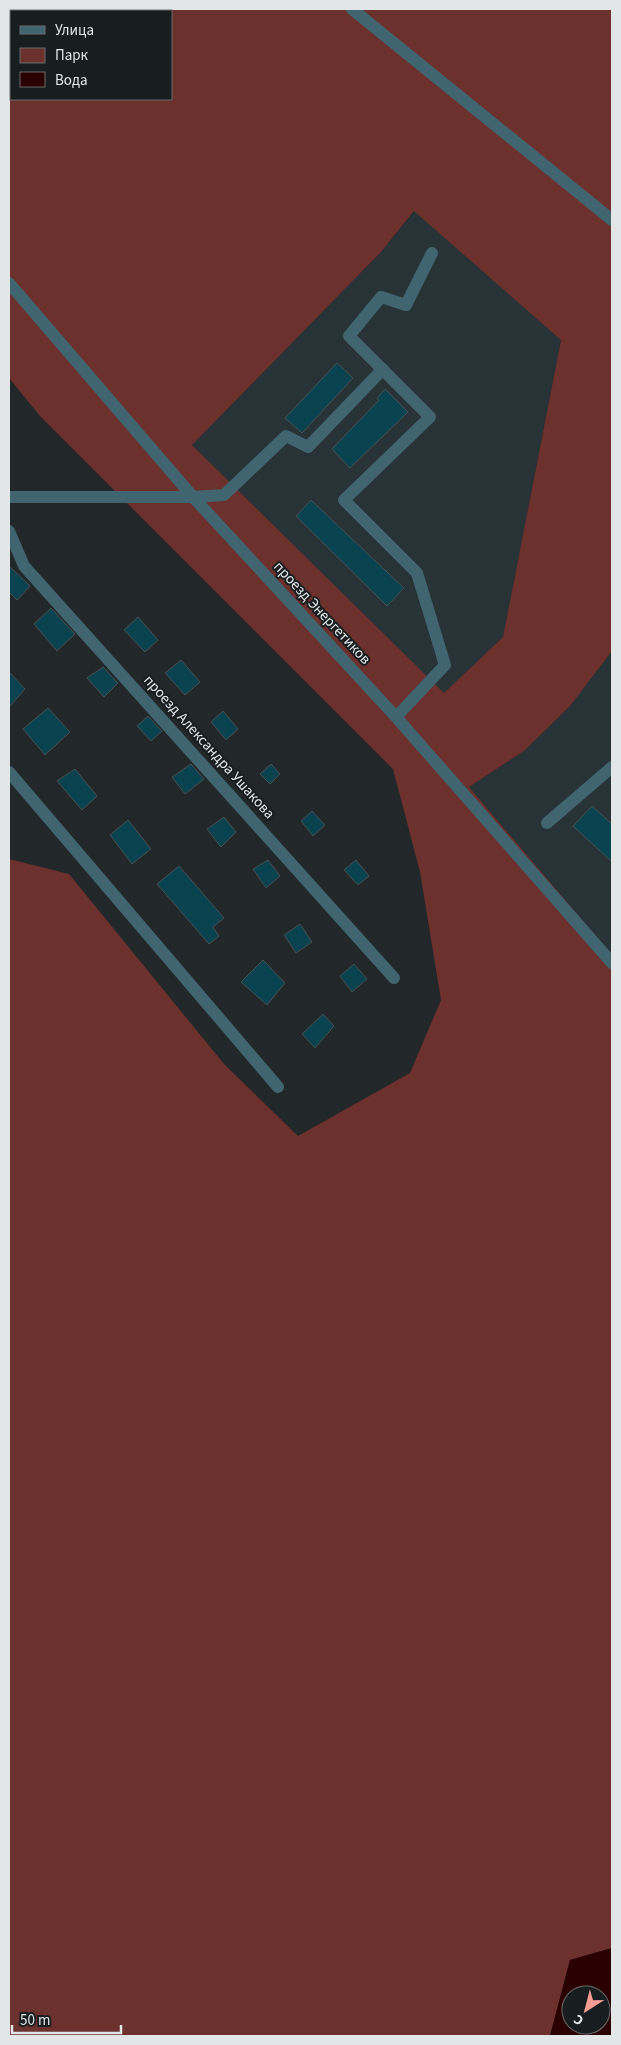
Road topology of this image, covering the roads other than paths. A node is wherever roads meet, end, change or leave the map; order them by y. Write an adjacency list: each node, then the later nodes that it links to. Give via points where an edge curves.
1 (352, 9): 2 (street)
2 (612, 220)
3 (432, 253): 5 (street, via 406,304 381,297 349,336)
4 (9, 283): 7 (street, проезд Энергетиков)
5 (383, 370): 7 (street, via 308,447 286,436 224,495); 9 (street, via 430,417 344,500 416,573 445,665)
6 (9, 497): 7 (street)
7 (193, 497): 9 (street, проезд Энергетиков)
8 (9, 531): 14 (street, проезд Александра Ушакова, via 24,566)
9 (396, 716): 13 (street, проезд Энергетиков)
10 (612, 767): 12 (street)
11 (9, 772): 15 (street)
12 (547, 824)
13 (612, 963)
14 (394, 978)
15 (278, 1087)

